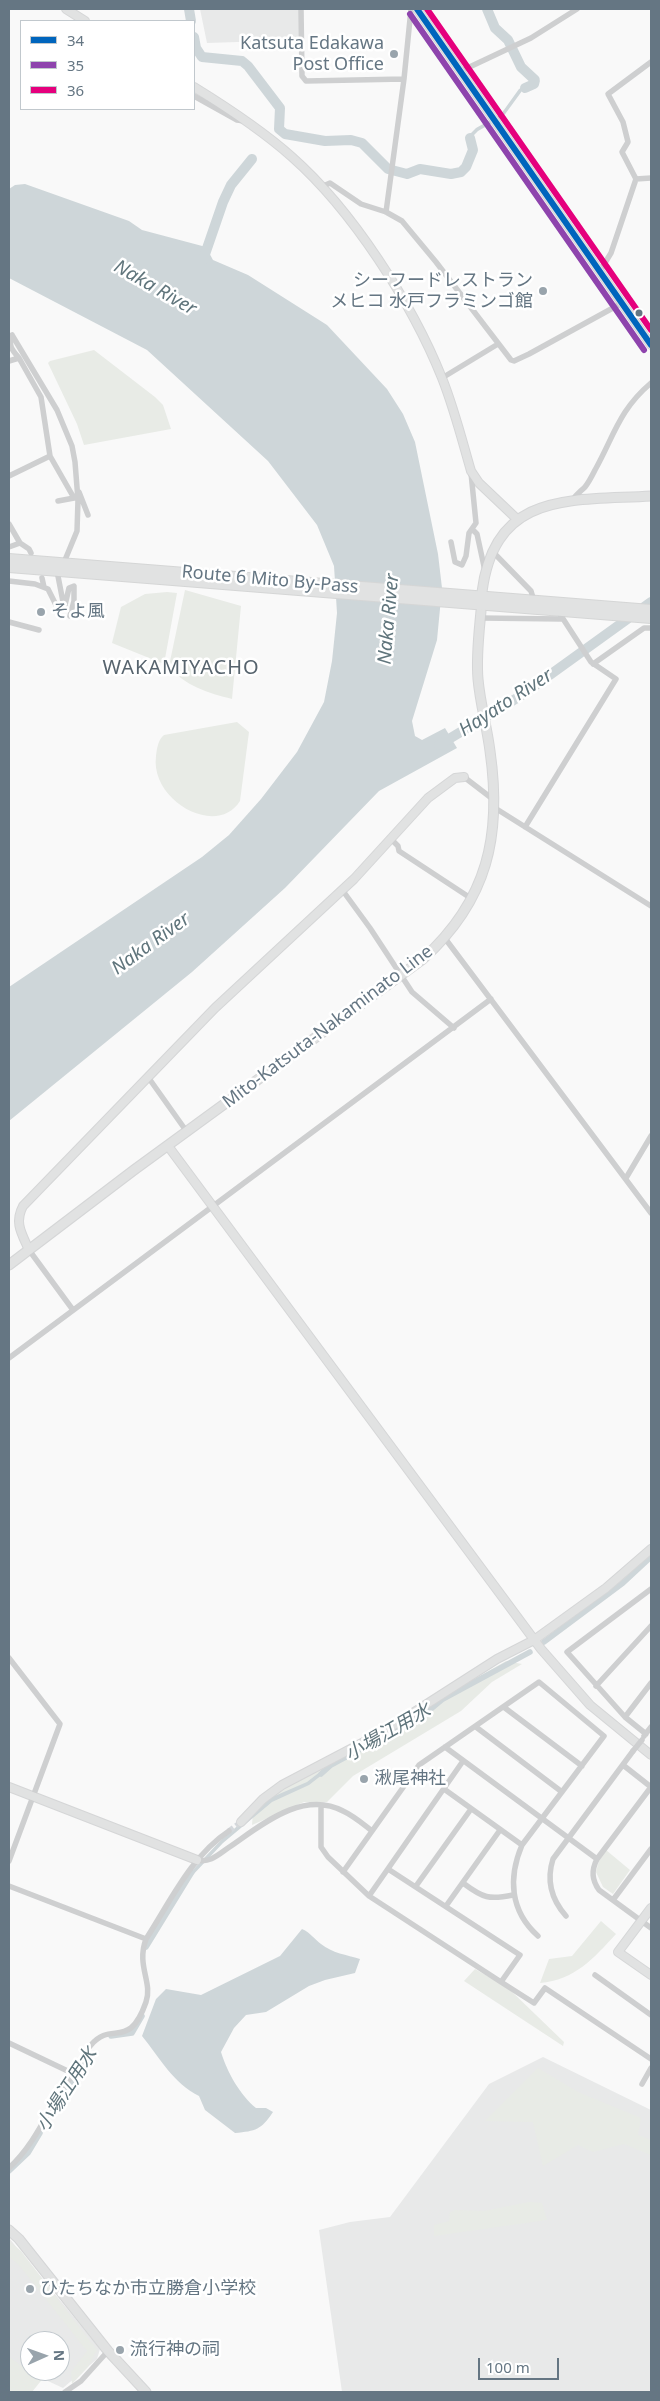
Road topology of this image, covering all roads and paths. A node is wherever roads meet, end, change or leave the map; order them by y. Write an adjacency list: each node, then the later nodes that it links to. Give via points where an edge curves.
1 (66, 9): 6 (street)
2 (301, 9): 9 (street, via 302,76 306,81)
3 (411, 9): 9 (street)
4 (417, 9): 8 (street)
5 (577, 9): 8 (street, via 511,48)
6 (84, 20)
7 (651, 62): 14 (street, via 608,94 623,122 628,142 622,152)
8 (460, 70): 17 (street)
9 (404, 79): 16 (street)
10 (195, 88): 12 (street)
11 (195, 97): 12 (street, via 237,120)
12 (248, 121): 15 (street, via 294,158)
13 (651, 178): 14 (street)
14 (636, 179): 17 (street, via 611,253)
15 (321, 187): 16 (street, via 330,183 360,204); 23 (street, via 360,235 396,289)
16 (386, 212): 19 (street, via 402,221)
17 (600, 271): 18 (street)
18 (622, 303): 19 (street, via 514,361); 20 (street)
19 (498, 344): 23 (street)
20 (651, 345)
21 (19, 358): 22 (street); 25 (street, via 41,397); 28 (street, via 9,343 12,335 66,430)
22 (9, 361)
23 (442, 378): 26 (street)
24 (651, 383): 32 (street, via 619,420 596,470)
25 (50, 456): 27 (street); 30 (street)
26 (472, 471): 34 (street, via 479,483); 36 (street, via 476,522)
27 (9, 476)
28 (78, 488): 30 (street); 33 (street)
29 (651, 496): 32 (main road)
30 (76, 499): 31 (street); 44 (street, via 77,531)
31 (58, 500)
32 (572, 501): 34 (main road, via 542,506)
33 (88, 516)
34 (518, 520): 40 (main road)
35 (9, 524): 38 (street)
36 (472, 529): 37 (street, via 462,565 455,562); 45 (street, via 477,534)
37 (451, 542)
38 (20, 543): 39 (street); 41 (street, via 29,548)
39 (9, 547)
40 (492, 551): 45 (main road); 51 (street, via 531,591)
41 (31, 554)
42 (9, 559): 44 (highway, Route 6 Mito By-Pass)
43 (9, 567): 44 (highway, Route 6 Mito By-Pass)
44 (60, 567): 50 (highway, Route 6 Mito By-Pass); 52 (street)
45 (485, 571): 49 (main road)
46 (42, 578): 48 (street)
47 (9, 581): 48 (street)
48 (44, 587): 52 (street, via 57,607)
49 (482, 592)
50 (468, 600): 51 (highway, Route 6 Mito By-Pass); 55 (highway, Route 6 Mito By-Pass)
51 (534, 601): 53 (highway, Route 6 Mito By-Pass)
52 (64, 607): 56 (street, via 69,588 74,586)
53 (651, 610)
54 (481, 614): 55 (street); 63 (main road, Mito-Katsuta-Nakaminato Line, via 478,668)
55 (560, 615): 57 (highway, Route 6 Mito By-Pass); 61 (street)
56 (70, 616)
57 (651, 618)
58 (9, 622): 60 (street)
59 (651, 628): 61 (street, via 644,628)
60 (40, 630)
61 (592, 663): 64 (street, via 616,679)
62 (464, 777): 63 (street); 65 (street, via 455,778 428,798)
63 (494, 804): 64 (street); 67 (main road, Mito-Katsuta-Nakaminato Line, via 490,853)
64 (525, 826): 68 (street)
65 (390, 838): 66 (street); 67 (street, via 399,851)
66 (342, 891): 70 (street); 73 (street, via 215,1008)
67 (472, 899): 69 (main road, Mito-Katsuta-Nakaminato Line, via 460,920)
68 (651, 906)
69 (444, 937): 70 (main road, Mito-Katsuta-Nakaminato Line); 71 (street)
70 (401, 975): 72 (street, via 415,995); 74 (main road, Mito-Katsuta-Nakaminato Line)
71 (491, 999): 72 (street); 77 (street)
72 (454, 1028): 78 (street)
73 (148, 1077): 74 (street); 80 (street, via 23,1206 18,1225)
74 (188, 1132): 76 (main road, Mito-Katsuta-Nakaminato Line)
75 (651, 1136): 77 (street)
76 (168, 1146): 78 (street); 80 (main road, Mito-Katsuta-Nakaminato Line)
77 (626, 1178): 79 (street)
78 (212, 1207): 82 (street); 87 (street)
79 (651, 1213)
80 (29, 1250): 81 (main road, Mito-Katsuta-Nakaminato Line); 82 (street)
81 (9, 1266)
82 (72, 1310): 83 (street)
83 (9, 1358)
84 (651, 1549): 87 (street, via 606,1588)
85 (651, 1588): 90 (street, via 567,1652)
86 (651, 1626): 90 (street)
87 (534, 1640): 97 (street, via 590,1705); 109 (street, via 456,1684 403,1720 282,1785)
88 (9, 1658): 105 (street, via 60,1724)
89 (651, 1683): 92 (street)
90 (596, 1686): 92 (street)
91 (505, 1708): 93 (street); 100 (street); 100 (street, via 539,1682 604,1736)
92 (625, 1717): 95 (street)
93 (476, 1727): 96 (street); 104 (street)
94 (651, 1727): 95 (street)
95 (646, 1734): 99 (street, bridge)
96 (446, 1747): 98 (street); 112 (street, via 419,1765)
97 (651, 1755)
98 (463, 1761): 103 (street); 108 (street)
99 (623, 1765): 102 (street); 113 (street)
100 (582, 1766): 104 (street)
101 (9, 1787): 105 (street)
102 (651, 1787): 116 (street)
103 (444, 1789): 107 (street); 119 (street)
104 (562, 1792): 108 (street)
105 (33, 1796): 117 (street); 118 (street)
106 (321, 1805): 112 (street, via 342,1810); 117 (street, via 283,1813 252,1829 216,1857 205,1862); 120 (street, via 321,1847)
107 (471, 1809): 110 (street); 123 (street)
108 (541, 1819): 113 (street); 114 (street)
109 (241, 1822)
110 (500, 1830): 114 (street); 121 (street)
111 (229, 1831): 117 (street)
112 (372, 1831): 120 (street)
113 (567, 1838): 116 (street); 129 (street, via 553,1859 549,1879 553,1898)
114 (522, 1845): 124 (street, via 513,1874)
115 (651, 1849): 126 (street)
116 (597, 1859): 126 (street, via 592,1871 595,1884)
117 (197, 1860): 133 (street)
118 (9, 1861)
119 (388, 1869): 123 (street); 125 (street)
120 (343, 1872): 125 (street)
121 (463, 1883): 124 (street, via 484,1897); 127 (street)
122 (9, 1886): 133 (street)
123 (416, 1886): 127 (street)
124 (513, 1895): 132 (street, via 526,1923)
125 (369, 1896): 136 (street)
126 (613, 1900): 130 (street)
127 (446, 1906): 136 (street, via 520,1955)
128 (651, 1908): 130 (street)
129 (566, 1916)
130 (642, 1921): 131 (street); 135 (street, via 618,1952)
131 (651, 1928)
132 (538, 1936)
133 (146, 1939): 141 (street, via 142,1962 148,1996 137,2022 129,2031 97,2039)
134 (595, 1975): 137 (street)
135 (651, 1975)
136 (501, 1982): 139 (street, via 534,2003 545,1988)
137 (651, 2015)
138 (9, 2043): 141 (street)
139 (651, 2059)
140 (651, 2068): 142 (street)
141 (74, 2074): 143 (street, via 29,2148)
142 (642, 2084)
143 (9, 2168)
144 (9, 2230): 145 (main road)
145 (108, 2351): 146 (street, via 81,2381); 147 (main road)
146 (66, 2392)
147 (146, 2392)

